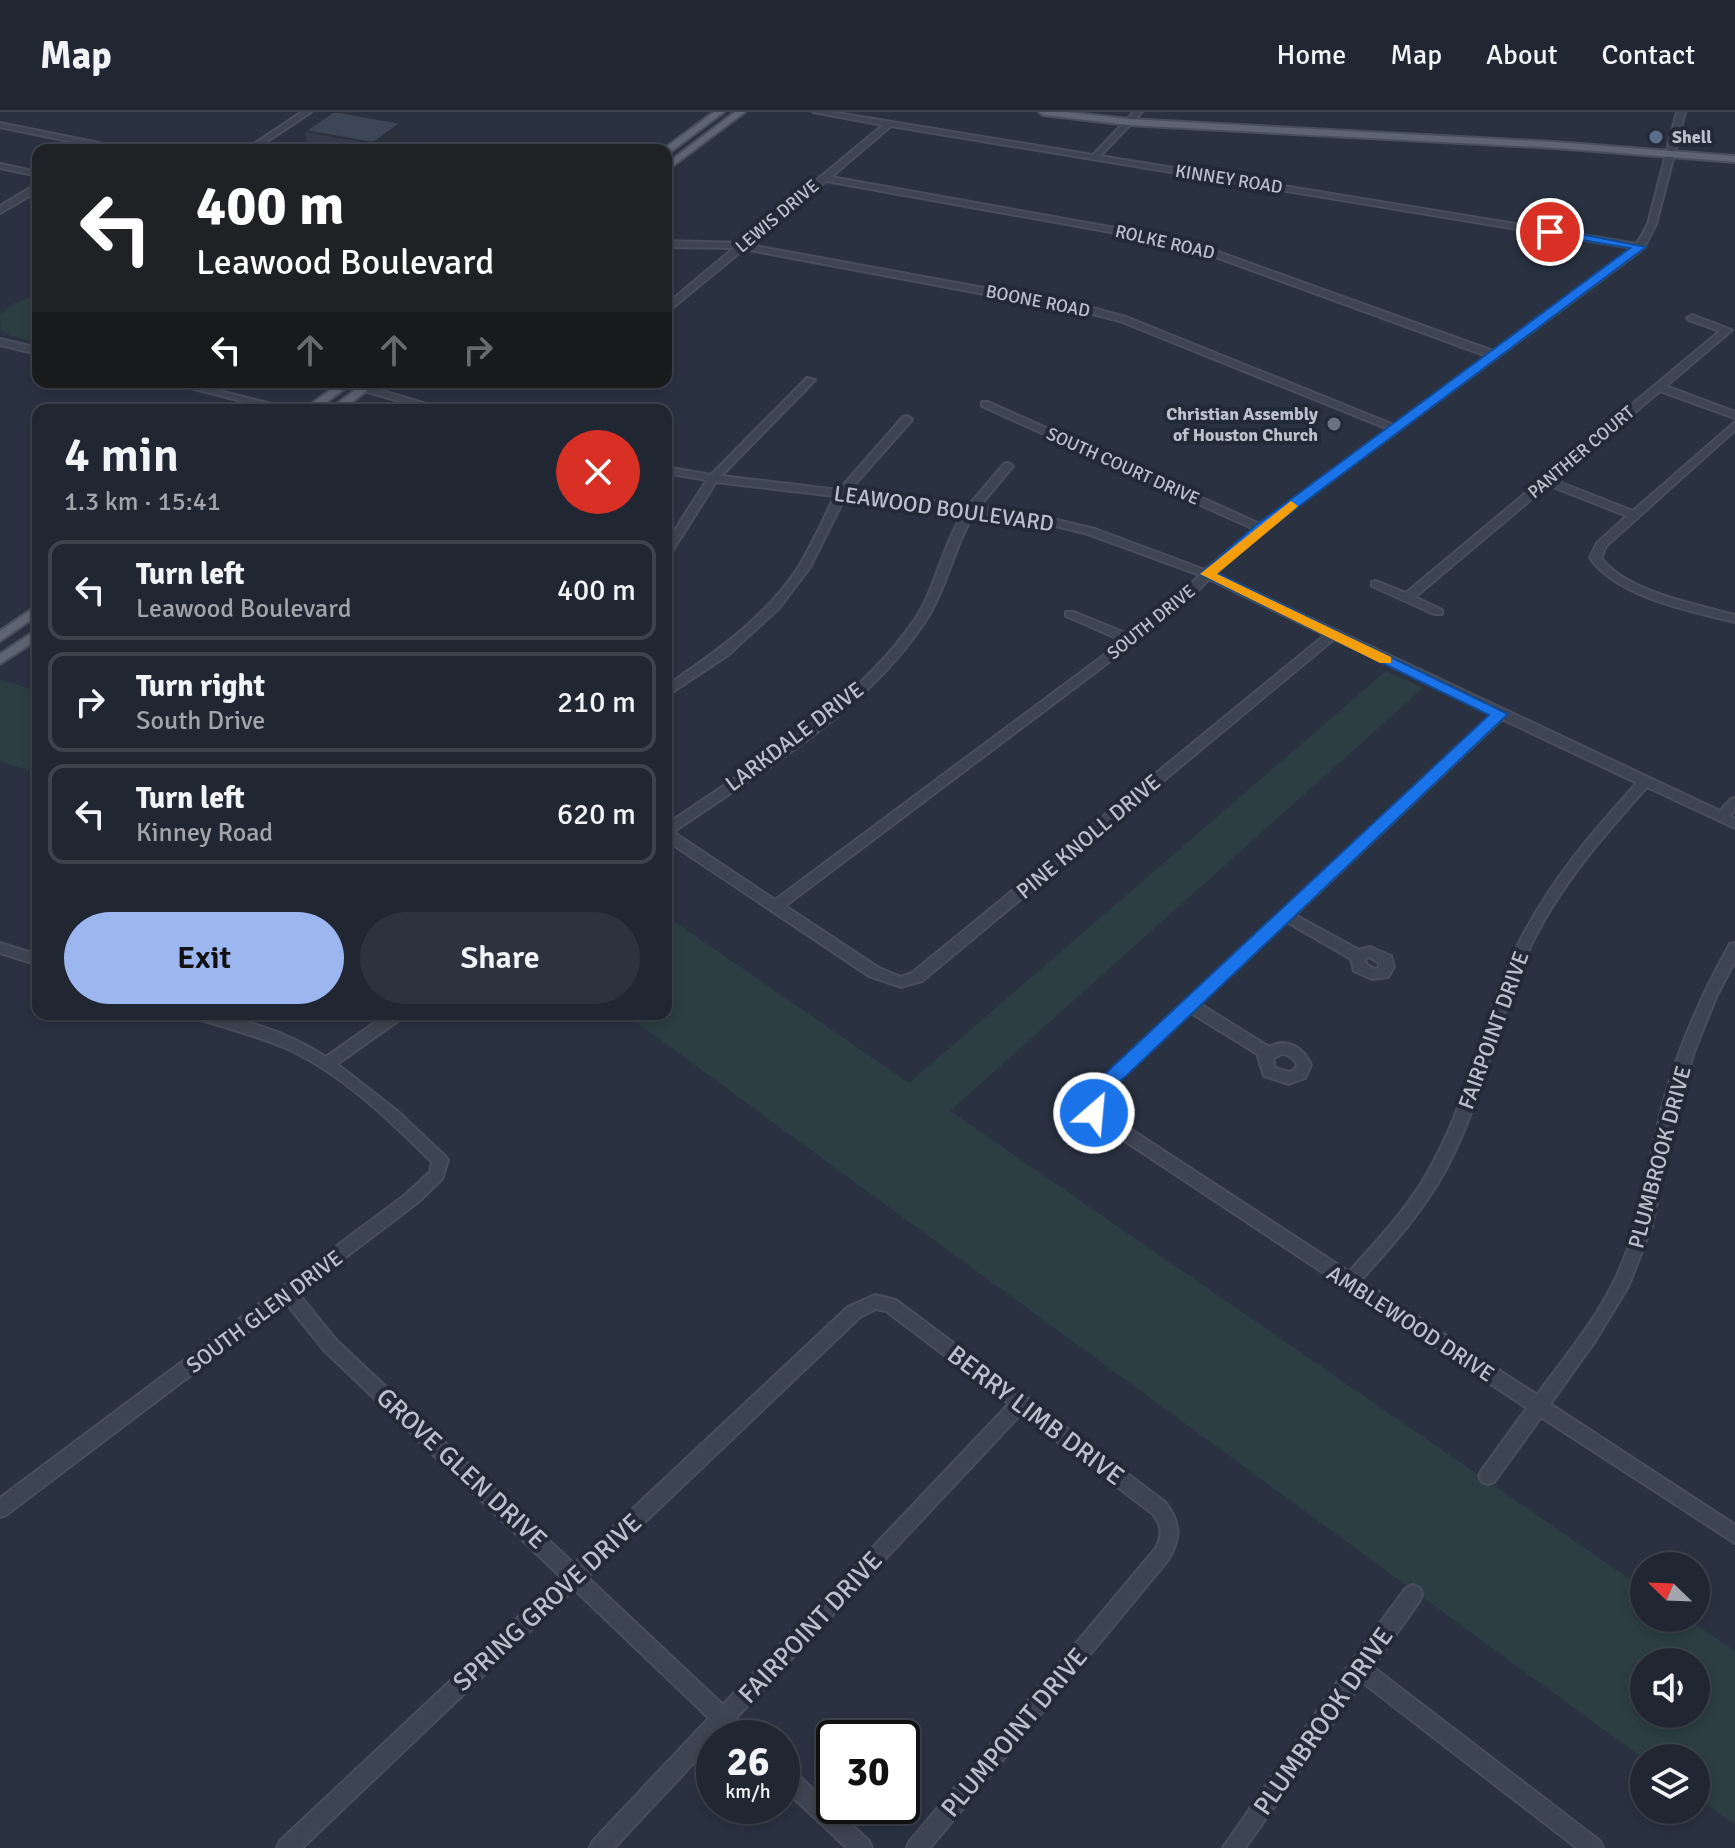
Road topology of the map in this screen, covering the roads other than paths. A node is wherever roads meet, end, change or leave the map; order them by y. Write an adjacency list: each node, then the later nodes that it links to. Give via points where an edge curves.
1 (307, 112): 14 (street)
2 (720, 112): 11 (main road)
3 (741, 112): 12 (main road)
4 (817, 112): 9 (street, KINNEY ROAD)
5 (1043, 112): 8 (main road)
6 (1102, 112): 8 (main road)
7 (1681, 112): 16 (street)
8 (1134, 117): 16 (main road); 18 (street)
9 (889, 124): 18 (street, KINNEY ROAD); 23 (street, LEWIS DRIVE)
10 (0, 125): 13 (street)
11 (698, 128): 12 (main road); 15 (main road)
12 (715, 132): 20 (main road)
13 (93, 144)
14 (258, 144)
15 (672, 147)
16 (1672, 149): 17 (main road); 19 (main road); 28 (street)
17 (1735, 151)
18 (1095, 157): 28 (street, KINNEY ROAD)
19 (1735, 159)
20 (672, 164)
21 (0, 166): 22 (street)
22 (32, 173)
23 (823, 178): 27 (street, LEWIS DRIVE); 33 (street, ROLKE ROAD, via 1185,243)
24 (32, 190): 25 (street)
25 (0, 210)
26 (672, 244): 27 (street, BOONE ROAD)
27 (742, 246): 29 (street, LEWIS DRIVE); 48 (street, BOONE ROAD, via 1123,319)
28 (1640, 247): 33 (street, SOUTH DRIVE)
29 (672, 305)
30 (1692, 318): 35 (street, PANTHER COURT, via 1727,330)
31 (0, 342): 32 (street)
32 (32, 350)
33 (1494, 355): 48 (street, SOUTH DRIVE)
34 (810, 380): 51 (street)
35 (1659, 387): 45 (street); 52 (street, PANTHER COURT)
36 (197, 388): 40 (street)
37 (339, 388): 41 (main road)
38 (364, 388): 42 (main road)
39 (377, 388): 43 (street)
40 (265, 404)
41 (317, 404)
42 (343, 404)
43 (423, 404)
44 (985, 404): 56 (street, SOUTH COURT DRIVE)
45 (1735, 415)
46 (907, 419): 53 (street)
47 (1735, 425): 55 (street)
48 (1393, 428): 56 (street, SOUTH DRIVE)
49 (1008, 466): 54 (street, LARKDALE DRIVE)
50 (672, 471): 51 (street, LEAWOOD BOULEVARD)
51 (713, 479): 53 (street, LEAWOOD BOULEVARD); 57 (street)
52 (1547, 481): 55 (street); 60 (street, PANTHER COURT)
53 (842, 493): 54 (street, LEAWOOD BOULEVARD); 70 (street, via 804,567 775,606 724,652)
54 (973, 508): 58 (street, LEAWOOD BOULEVARD, via 1055,522); 76 (street, LARKDALE DRIVE, via 918,623 873,677)
55 (1633, 515): 64 (street, via 1601,545 1595,558 1598,566 1617,579)
56 (1261, 528): 58 (street, SOUTH DRIVE)
57 (672, 544)
58 (1207, 574): 65 (street, LEAWOOD BOULEVARD); 68 (street, SOUTH DRIVE, via 1174,608)
59 (1376, 584): 60 (street)
60 (1407, 598): 61 (street)
61 (1438, 612)
62 (32, 613): 66 (main road)
63 (1070, 614): 68 (street)
64 (1735, 619)
65 (1332, 635): 71 (street, LEAWOOD BOULEVARD); 78 (street, PINE KNOLL DRIVE, via 917,977 887,979)
66 (0, 637)
67 (32, 637): 69 (main road)
68 (1131, 640): 78 (street, SOUTH DRIVE)
69 (0, 660)
70 (672, 688)
71 (1500, 714): 72 (street, LEAWOOD BOULEVARD); 79 (street)
72 (1645, 782): 74 (street, LEAWOOD BOULEVARD); 89 (street, FAIRPOINT DRIVE, via 1587,846 1538,919 1500,1001 1444,1158 1417,1204)
73 (1735, 802): 74 (street)
74 (1721, 818): 75 (street, LEAWOOD BOULEVARD)
75 (1735, 824)
76 (672, 828)
77 (672, 836): 78 (street)
78 (776, 906)
79 (1285, 915): 82 (street); 84 (street)
80 (0, 948): 83 (street)
81 (1735, 948): 93 (street, PLUMBROOK DRIVE, via 1685,1059 1629,1268 1608,1308)
82 (1358, 956)
83 (32, 958)
84 (1190, 1005): 87 (street); 89 (street, AMBLEWOOD DRIVE, via 1101,1089 1094,1113)
85 (218, 1020): 88 (street, via 297,1047)
86 (389, 1020): 88 (street)
87 (1268, 1053)
88 (325, 1065): 90 (street, SOUTH GLEN DRIVE, via 440,1160 437,1175 422,1191)
89 (1349, 1283): 93 (street, AMBLEWOOD DRIVE)
90 (288, 1293): 95 (street, SOUTH GLEN DRIVE); 97 (street, GROVE GLEN DRIVE, via 330,1345)
91 (807, 1356): 92 (street, BERRY LIMB DRIVE, via 854,1312 875,1302 890,1305); 97 (street, SPRING GROVE DRIVE)
92 (1020, 1404): 99 (street, BERRY LIMB DRIVE, via 1171,1522 1171,1538 1162,1554); 101 (street, FAIRPOINT DRIVE)
93 (1538, 1405): 94 (street, PLUMBROOK DRIVE); 96 (street, AMBLEWOOD DRIVE)
94 (1488, 1476)
95 (0, 1509)
96 (1735, 1535)
97 (575, 1575): 101 (street, GROVE GLEN DRIVE); 104 (street, SPRING GROVE DRIVE)
98 (1413, 1594): 100 (street, PLUMBROOK DRIVE)
99 (1111, 1615): 107 (street, PLUMPOINT DRIVE)
100 (1359, 1668): 108 (street, PLUMBROOK DRIVE); 109 (street)
101 (724, 1717): 102 (street, GROVE GLEN DRIVE); 105 (street, FAIRPOINT DRIVE)
102 (727, 1720)
103 (800, 1791): 106 (street)
104 (287, 1848)
105 (600, 1848)
106 (862, 1848)
107 (917, 1848)
108 (1233, 1848)
109 (1593, 1848)

